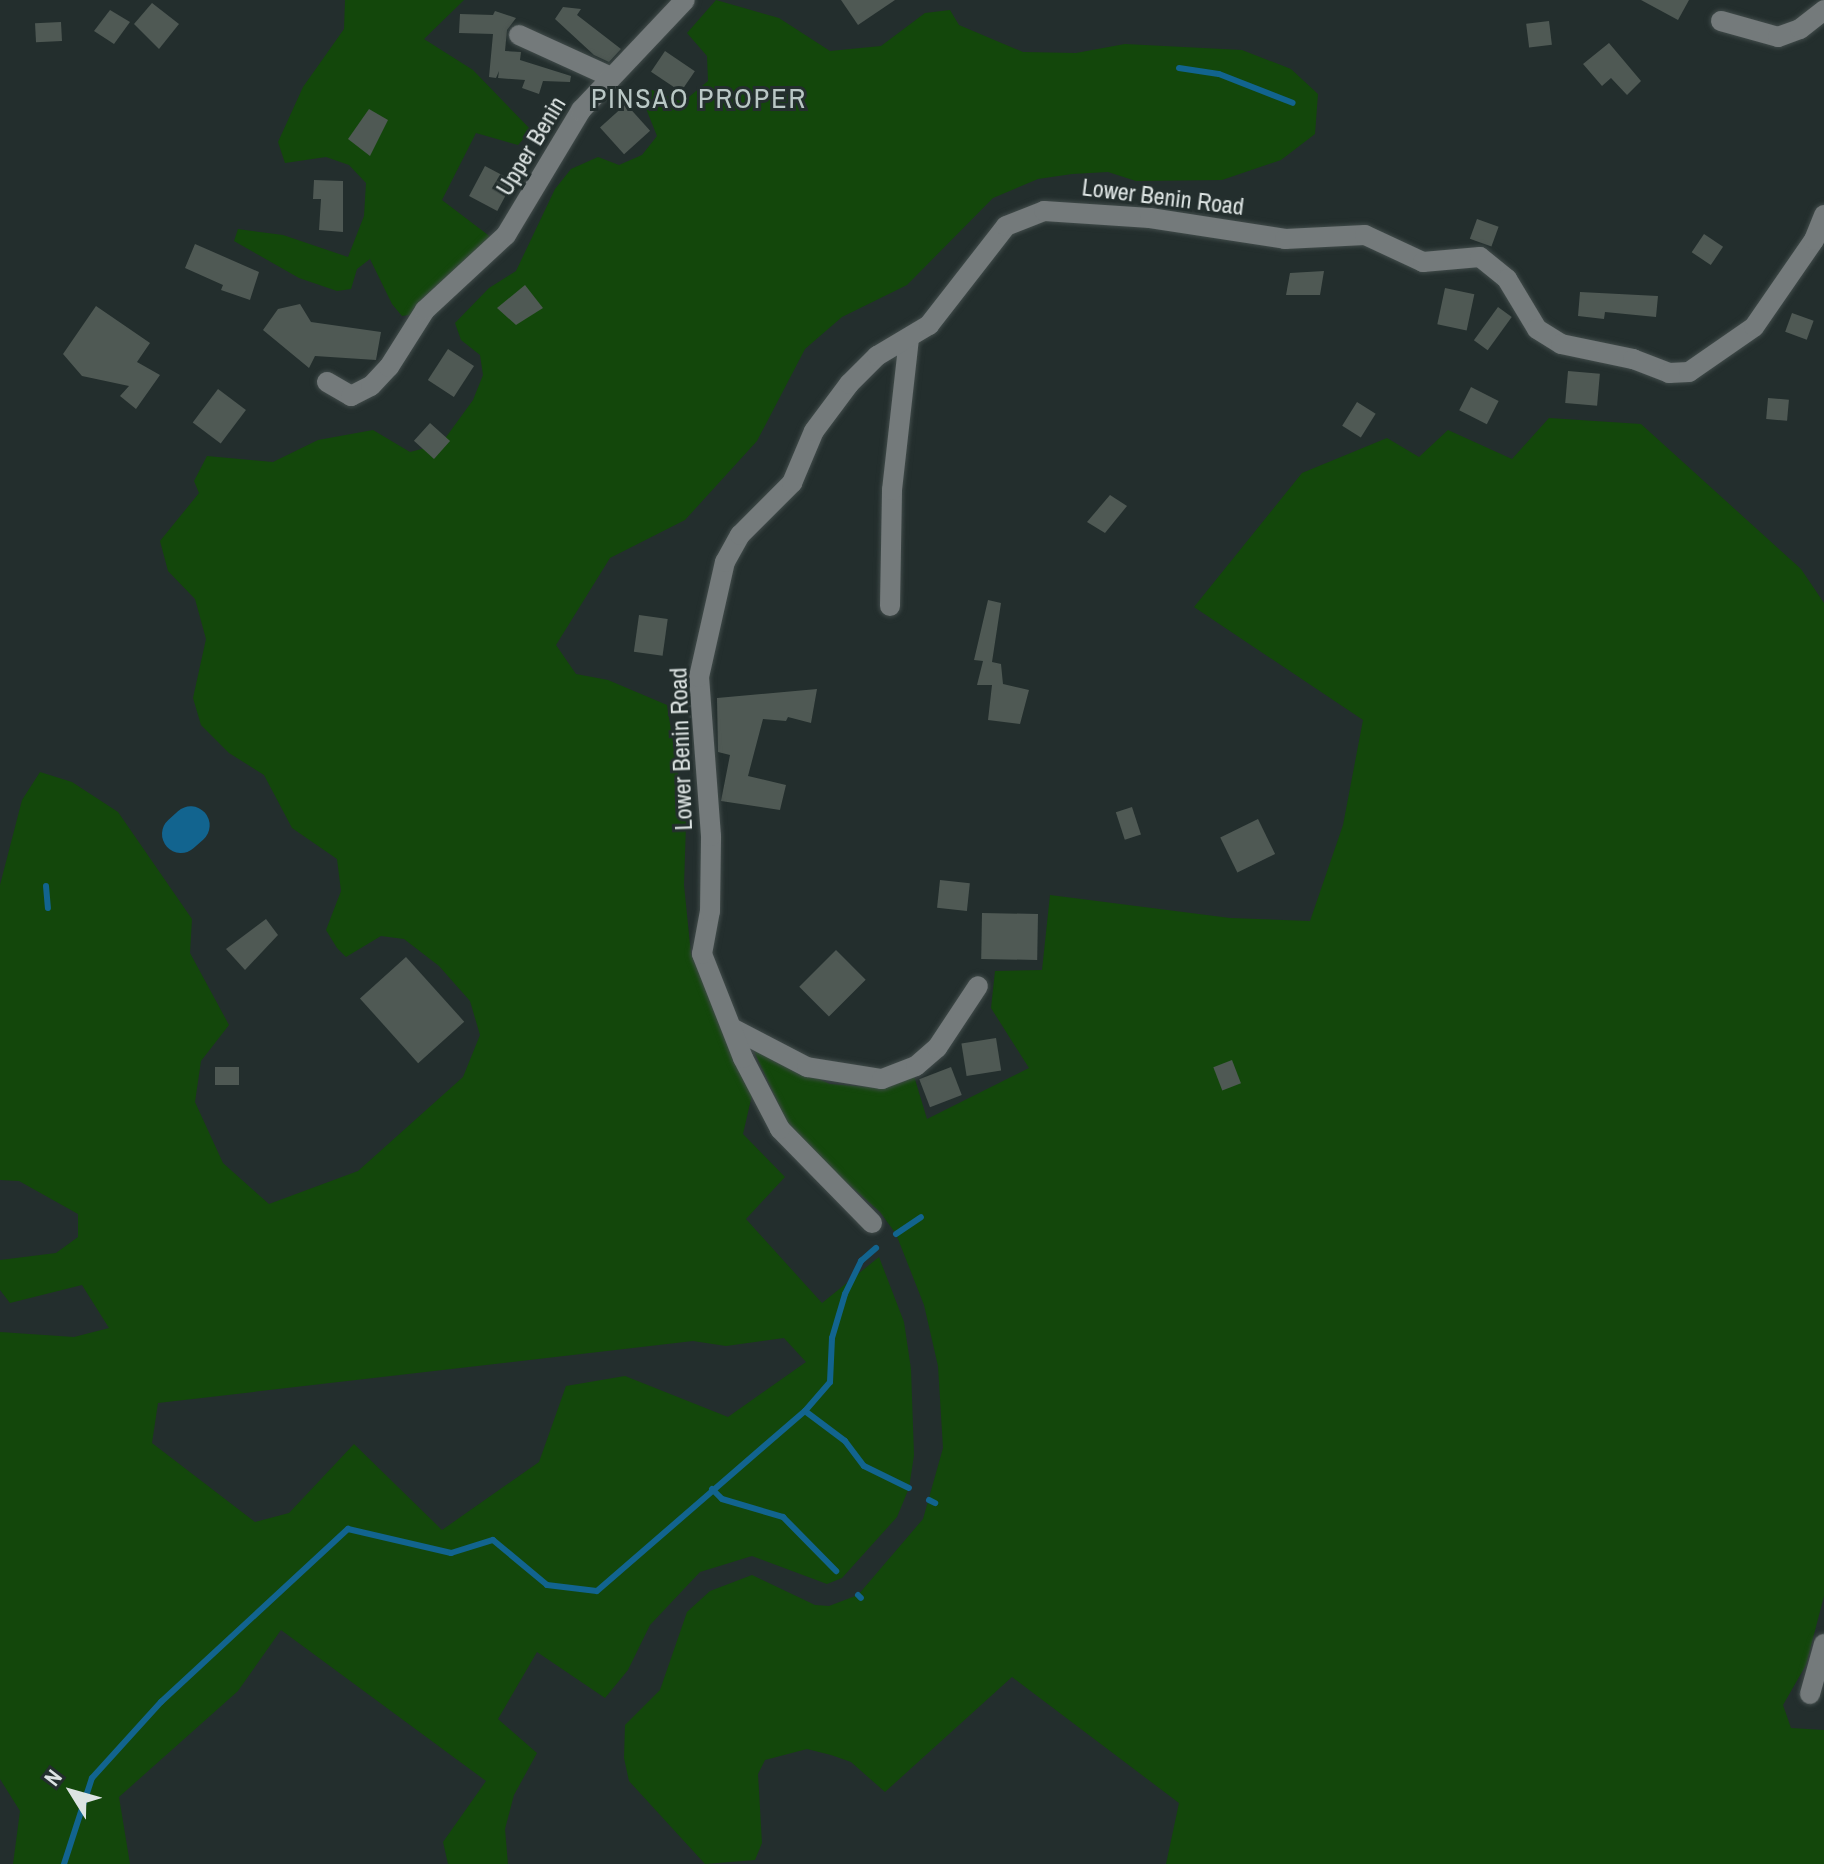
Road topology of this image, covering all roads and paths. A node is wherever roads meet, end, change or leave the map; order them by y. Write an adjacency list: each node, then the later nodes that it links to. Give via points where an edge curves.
1 (676, 5): 5 (street, Upper Benin)
2 (1824, 10): 3 (street, via 1800,29 1778,37)
3 (1721, 21)
4 (519, 35): 5 (street)
5 (611, 77): 8 (street, Upper Benin, via 581,110 491,253 425,310 389,367 371,386 351,396)
6 (1824, 215): 7 (street, Lower Benin Road, via 1754,327 1698,367 1669,373 1633,359 1561,344 1537,329 1507,279 1480,257 1423,262 1365,235 1285,239 1091,211 1044,211 1006,226 949,303)
7 (909, 339): 9 (street, via 892,490); 11 (street, Lower Benin Road, via 877,356 849,384 814,431 792,483 740,535 725,562 699,677 711,836 710,911 702,954)
8 (327, 382)
9 (890, 606)
10 (978, 986): 11 (street, via 937,1048 916,1066 882,1079 807,1067)
11 (732, 1028): 12 (street, Lower Benin Road, via 780,1129)
12 (872, 1223)
13 (1824, 1644): 14 (street)
14 (1810, 1694)

